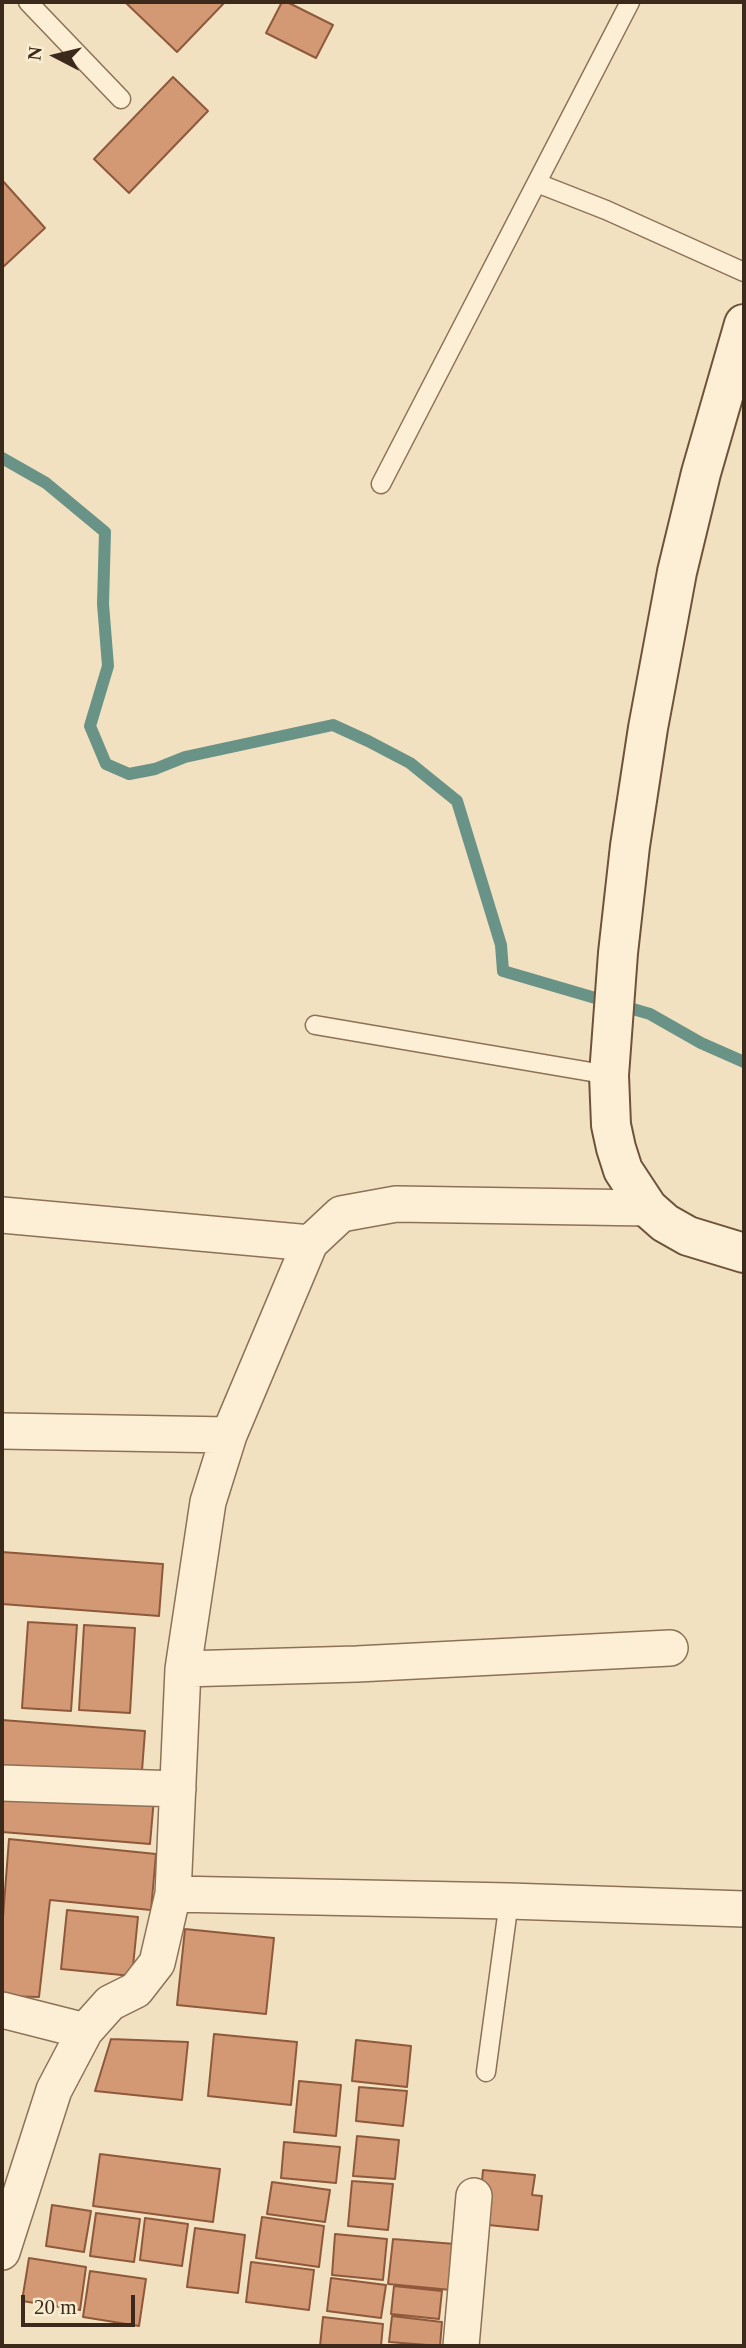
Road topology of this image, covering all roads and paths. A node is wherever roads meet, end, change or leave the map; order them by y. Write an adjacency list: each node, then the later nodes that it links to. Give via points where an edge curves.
1 (28, 2): 3 (lane)
2 (630, 2): 4 (lane)
3 (121, 99)
4 (537, 183): 5 (lane); 7 (lane)
5 (744, 272)
6 (744, 324): 9 (main road, via 677,572 648,728 630,846)
7 (381, 484)
8 (316, 1025): 9 (lane)
9 (609, 1075): 10 (main road, via 616,1148 623,1170)
10 (648, 1208): 12 (street, via 396,1204 341,1214); 13 (main road, via 688,1236)
11 (3, 1215): 12 (street)
12 (310, 1242): 15 (street)
13 (744, 1254)
14 (2, 1431): 15 (street)
15 (229, 1435): 17 (street, via 208,1502)
16 (670, 1648): 17 (street)
17 (183, 1670): 19 (street)
18 (2, 1783): 19 (street)
19 (178, 1789): 20 (street)
20 (173, 1894): 21 (street); 24 (street, via 157,1963 136,1990 110,2003)
21 (509, 1901): 22 (street); 25 (lane)
22 (744, 1909)
23 (2, 2010): 24 (street)
24 (85, 2031): 27 (street, via 54,2090)
25 (486, 2072)
26 (474, 2196): 28 (street)
27 (2, 2252)
28 (461, 2346)

